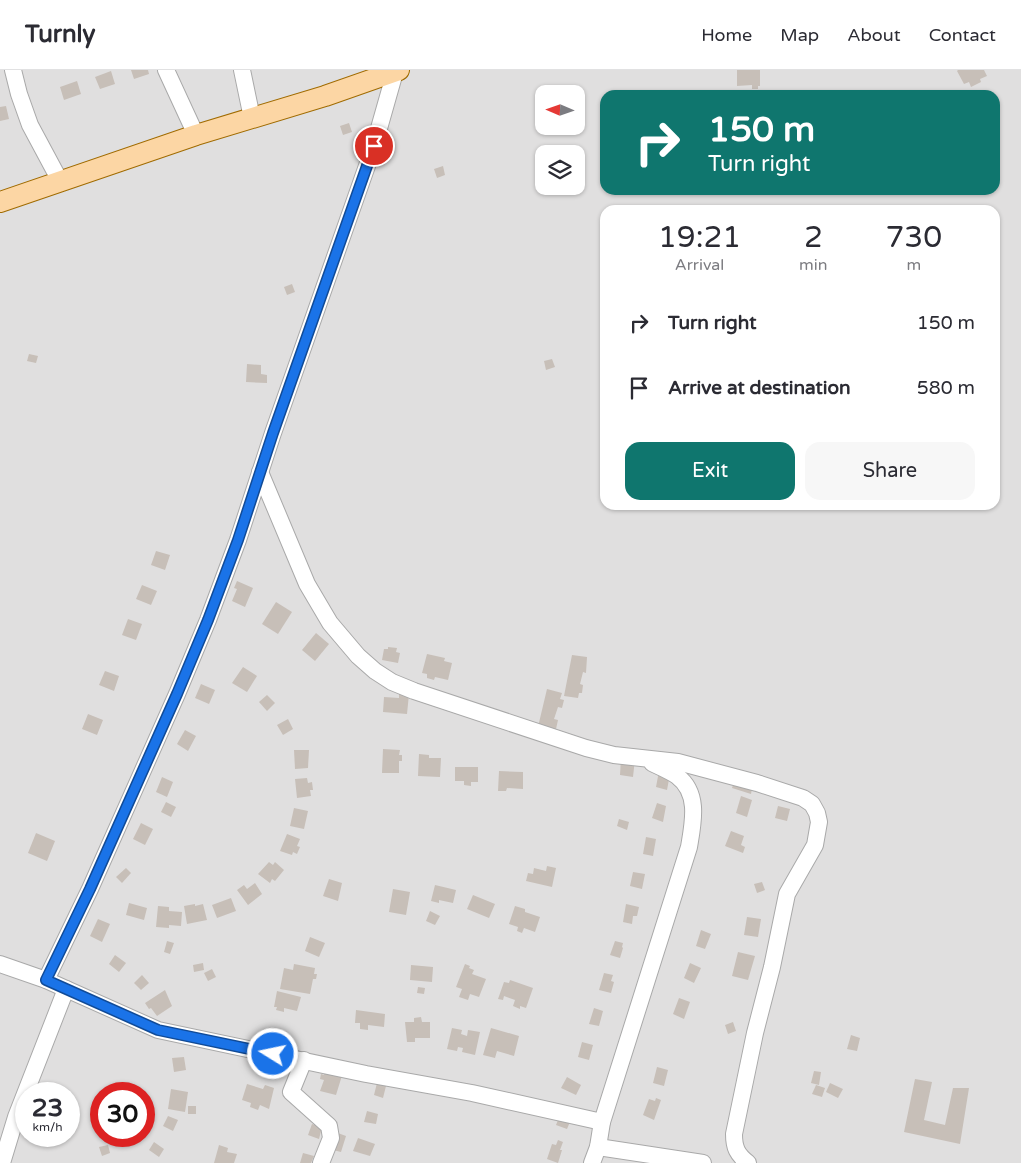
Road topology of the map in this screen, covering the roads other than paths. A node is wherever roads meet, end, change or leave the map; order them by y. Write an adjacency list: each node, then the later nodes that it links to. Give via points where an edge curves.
1 (14, 70): 7 (street, via 30,125)
2 (166, 70): 6 (street)
3 (242, 70): 5 (street)
4 (397, 71): 5 (main road); 9 (street)
5 (252, 118): 6 (main road)
6 (196, 135): 7 (main road)
7 (60, 181): 8 (main road)
8 (0, 202)
9 (260, 472): 10 (street, via 307,584 330,623 358,656 376,671 414,691 586,748); 12 (street, via 231,558 181,685)
10 (646, 759): 15 (street, via 677,776 686,786 693,801 693,821 689,847); 21 (street, via 678,762 757,783 803,798 817,813 819,822 815,845 787,894 734,1134 738,1155)
11 (0, 964): 12 (street)
12 (46, 980): 13 (street)
13 (66, 989): 14 (street, via 158,1030); 17 (street, via 16,1117)
14 (304, 1060): 15 (street); 18 (street, via 291,1092 329,1126 330,1138)
15 (602, 1122): 16 (street)
16 (598, 1147): 19 (street); 20 (street)
17 (2, 1163)
18 (321, 1163)
19 (592, 1163)
20 (703, 1163)
21 (748, 1163)

